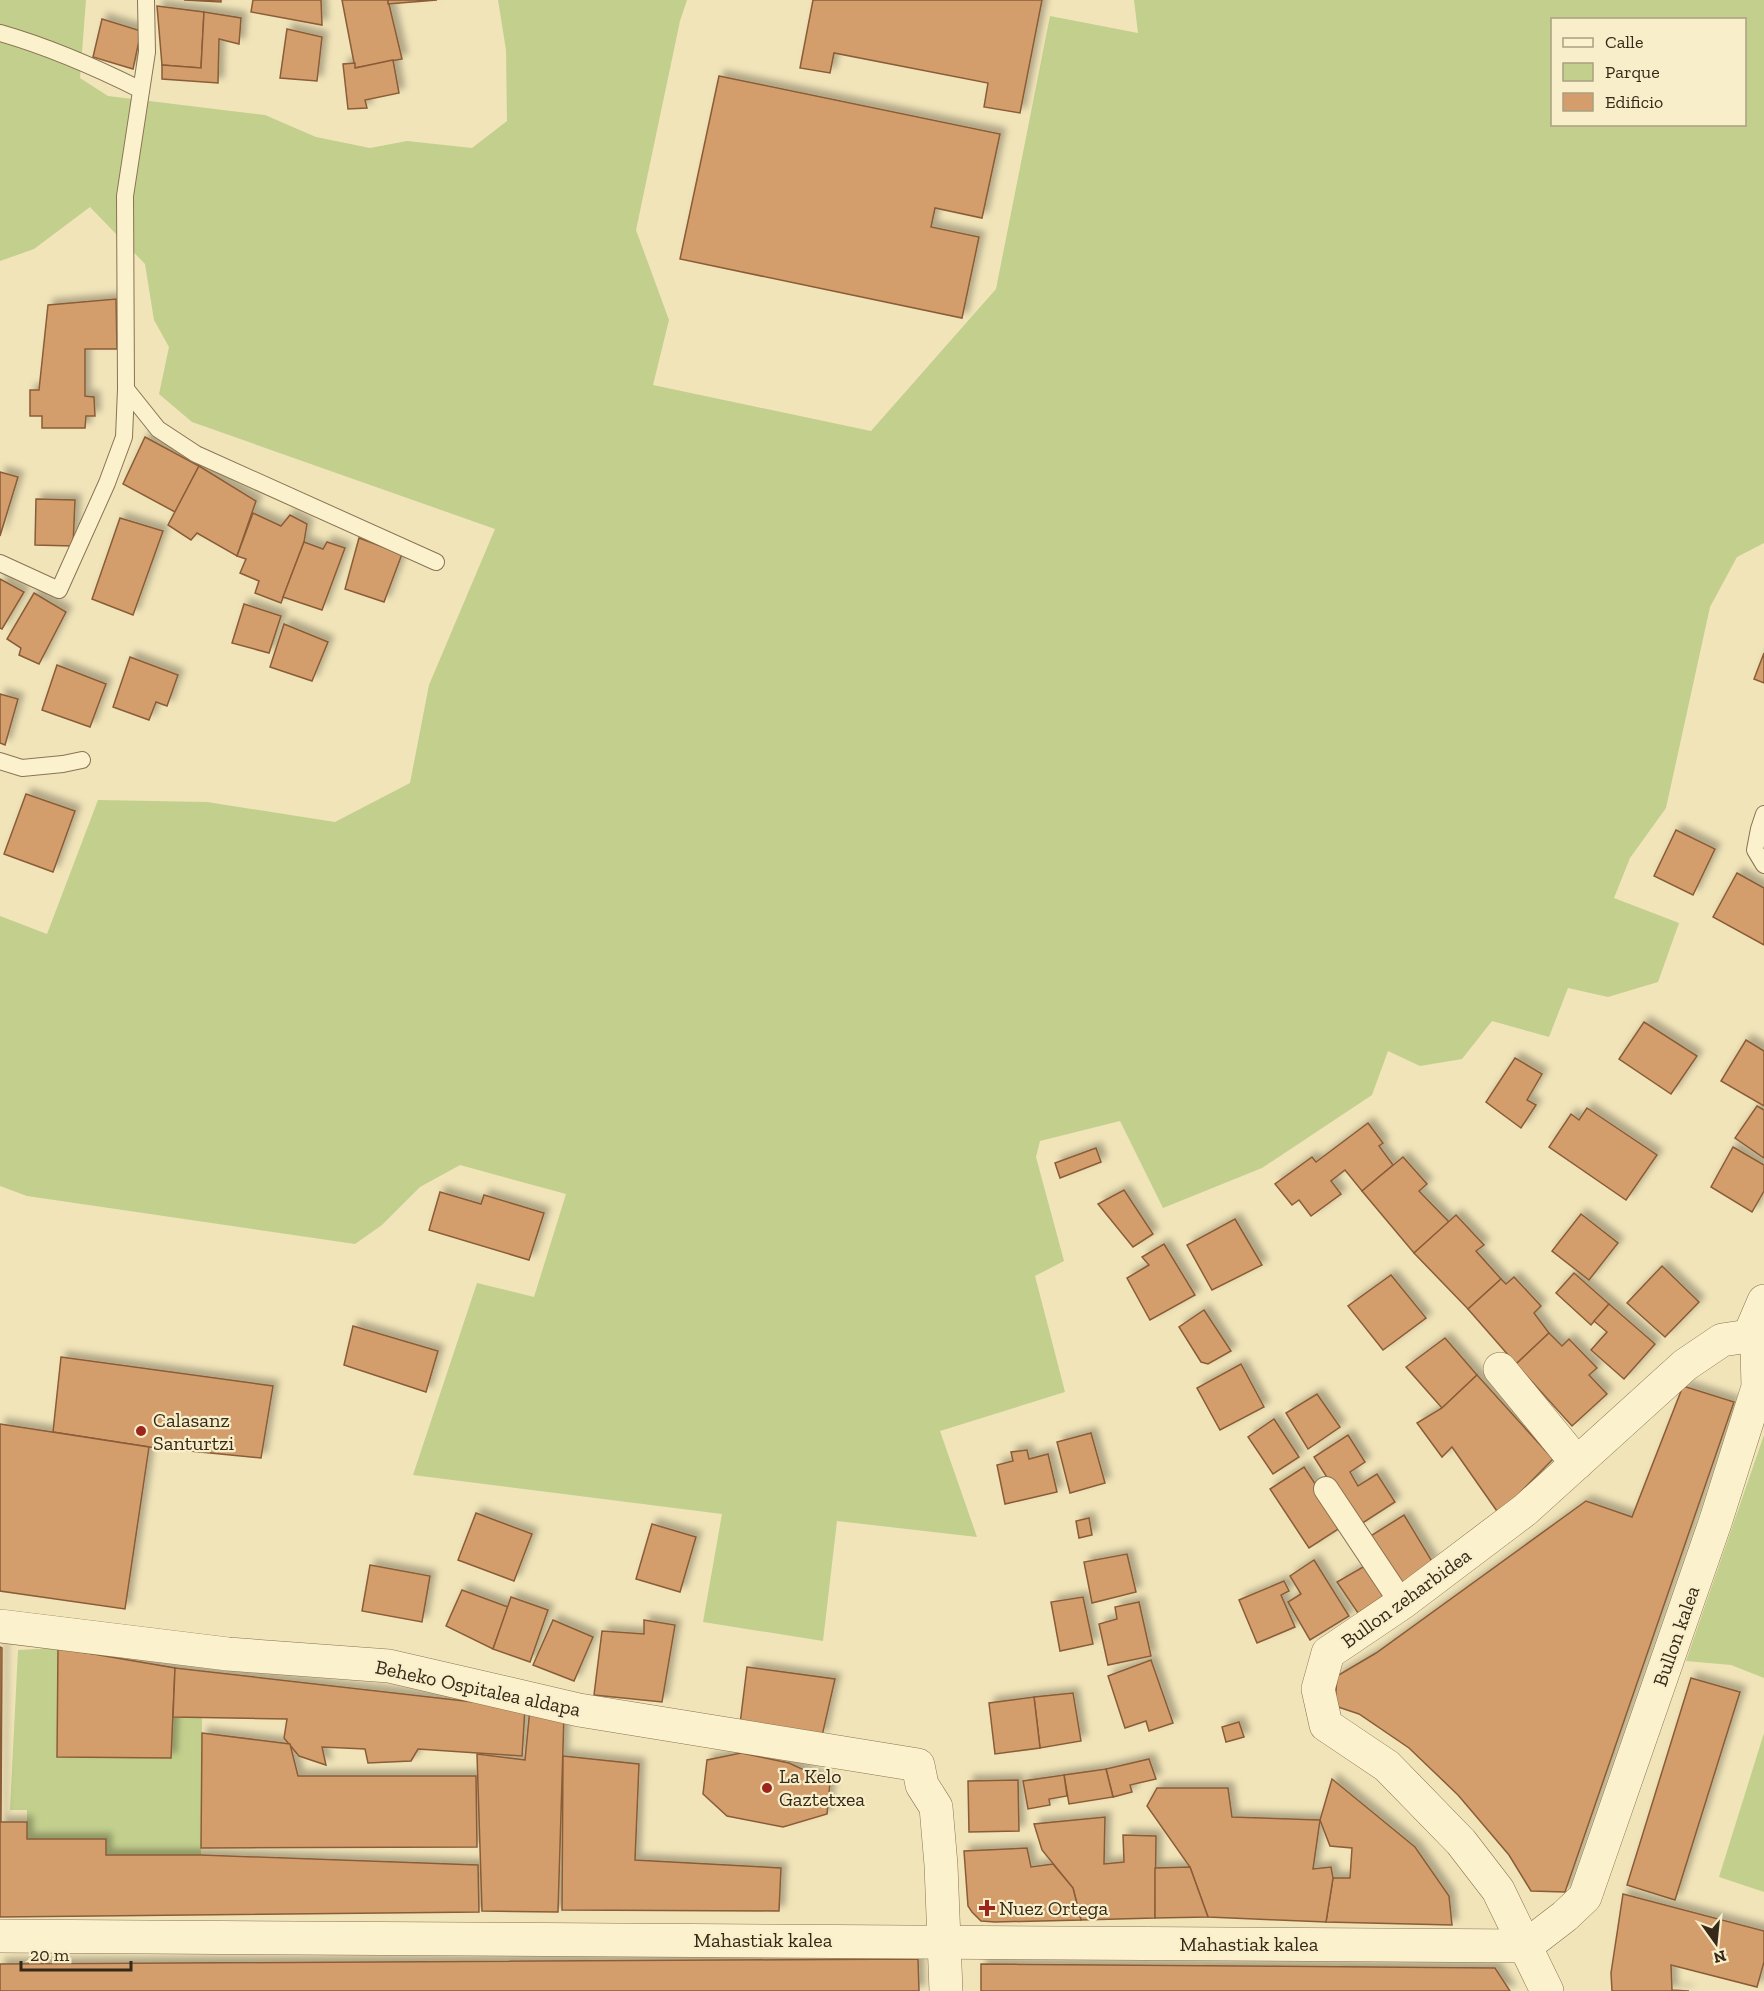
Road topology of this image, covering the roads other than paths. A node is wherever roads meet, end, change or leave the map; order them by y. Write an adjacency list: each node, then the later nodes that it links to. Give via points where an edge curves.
1 (146, 0): 3 (lane, via 147,52)
2 (0, 33): 3 (lane, via 94,67)
3 (141, 90): 4 (lane, via 125,196)
4 (126, 388): 5 (lane, via 158,429 195,454); 6 (lane, via 124,437 59,590)
5 (436, 562)
6 (0, 563)
7 (82, 760): 8 (lane, via 22,768)
8 (0, 761)
9 (1764, 814): 10 (lane, via 1755,850)
10 (1764, 865)
11 (1764, 1301): 12 (street)
12 (1749, 1336): 14 (street, Bullon zeharbidea, via 1722,1340 1685,1365); 20 (street, Bullon kalea, via 1757,1349 1758,1387 1585,1897)
13 (1500, 1369): 14 (street)
14 (1578, 1463): 16 (street, Bullon zeharbidea, via 1525,1510)
15 (1326, 1488): 16 (street)
16 (1402, 1603): 20 (street, Bullon zeharbidea, via 1328,1653 1318,1689 1326,1725 1387,1766 1461,1842 1498,1890)
17 (0, 1626): 19 (street, Beheko Ospitalea aldapa, via 228,1654 389,1666 579,1710 918,1766 922,1785 936,1807)
18 (0, 1936): 19 (street, Mahastiak kalea)
19 (943, 1942): 20 (street, Mahastiak kalea); 21 (street)
20 (1526, 1946): 22 (street, Bullon zeharbidea)
21 (946, 1991)
22 (1547, 1991)

